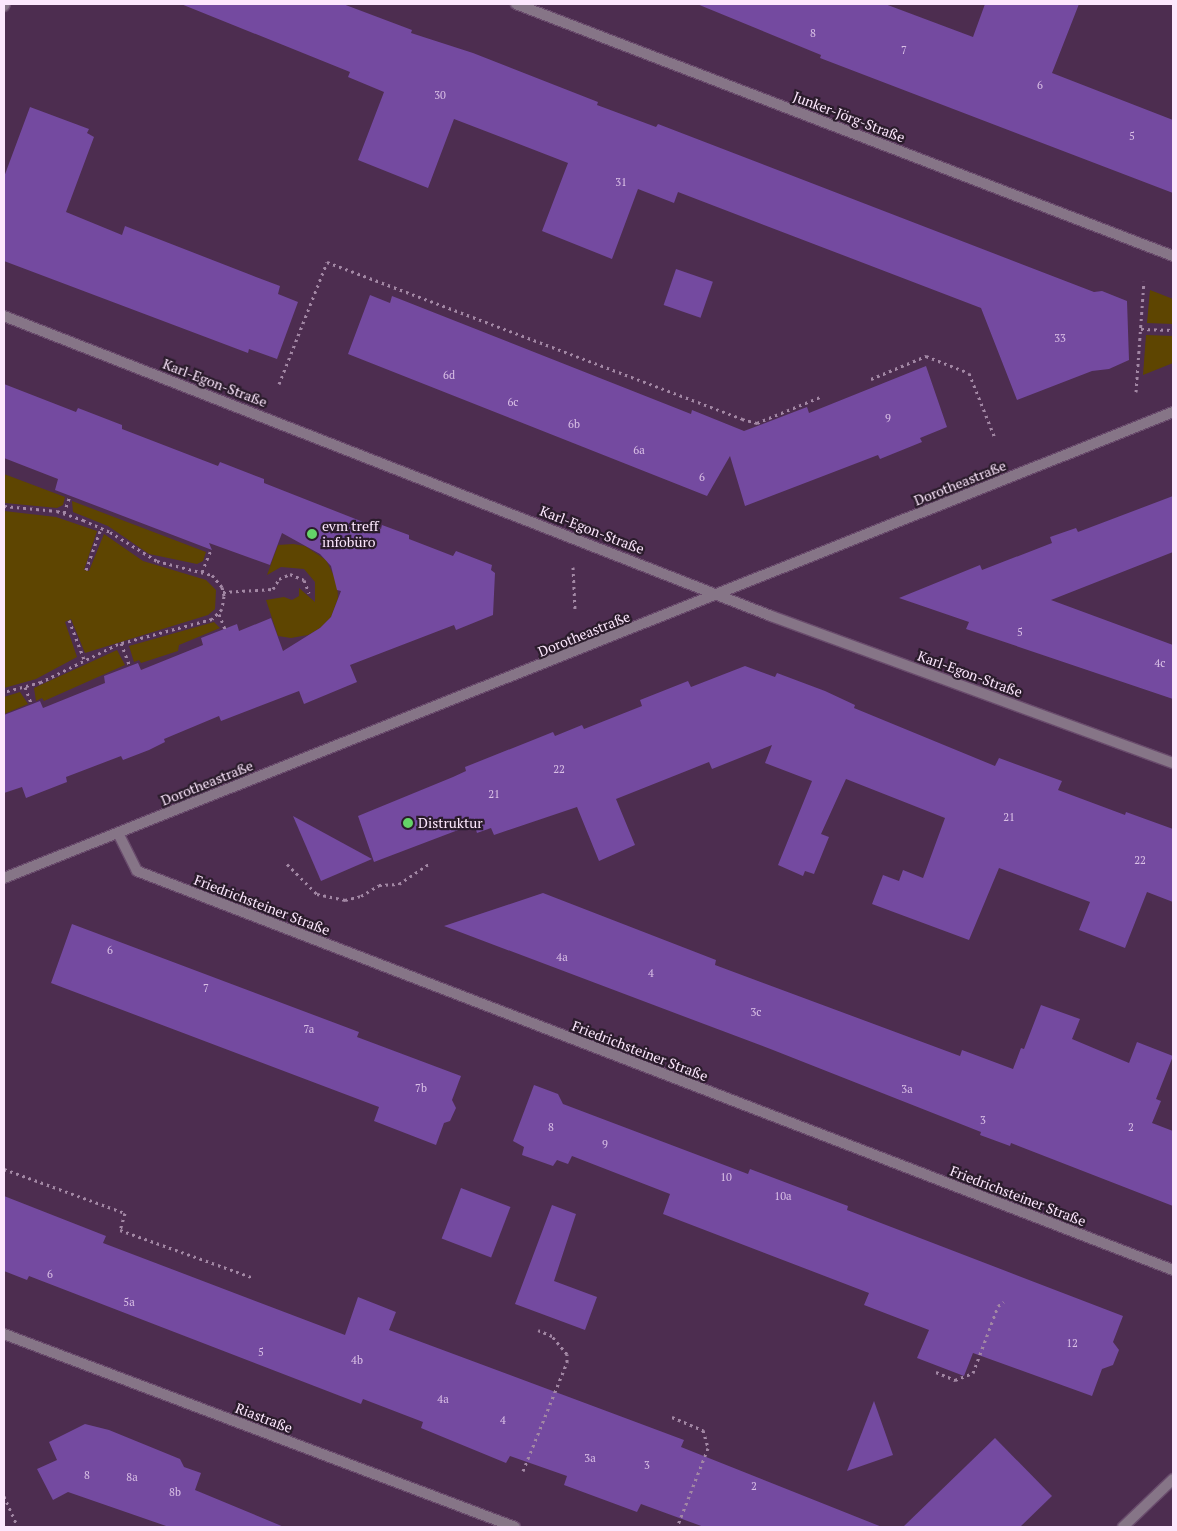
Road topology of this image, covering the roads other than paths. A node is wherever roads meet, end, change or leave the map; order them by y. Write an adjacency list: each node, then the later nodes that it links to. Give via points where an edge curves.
1 (516, 4): 2 (street, Junker-Jörg-Straße)
2 (1173, 256)
3 (4, 316): 5 (street, Karl-Egon-Straße)
4 (1173, 412): 5 (street, Dorotheastraße)
5 (718, 595): 6 (street, Karl-Egon-Straße); 7 (street, Dorotheastraße)
6 (1173, 763)
7 (118, 833): 8 (street, Dorotheastraße); 9 (street, Friedrichsteiner Straße, via 137,871)
8 (4, 878)
9 (1173, 1270)
10 (4, 1334): 12 (street, Riastraße)
11 (1173, 1479): 13 (street)
12 (515, 1527)
13 (1123, 1527)

